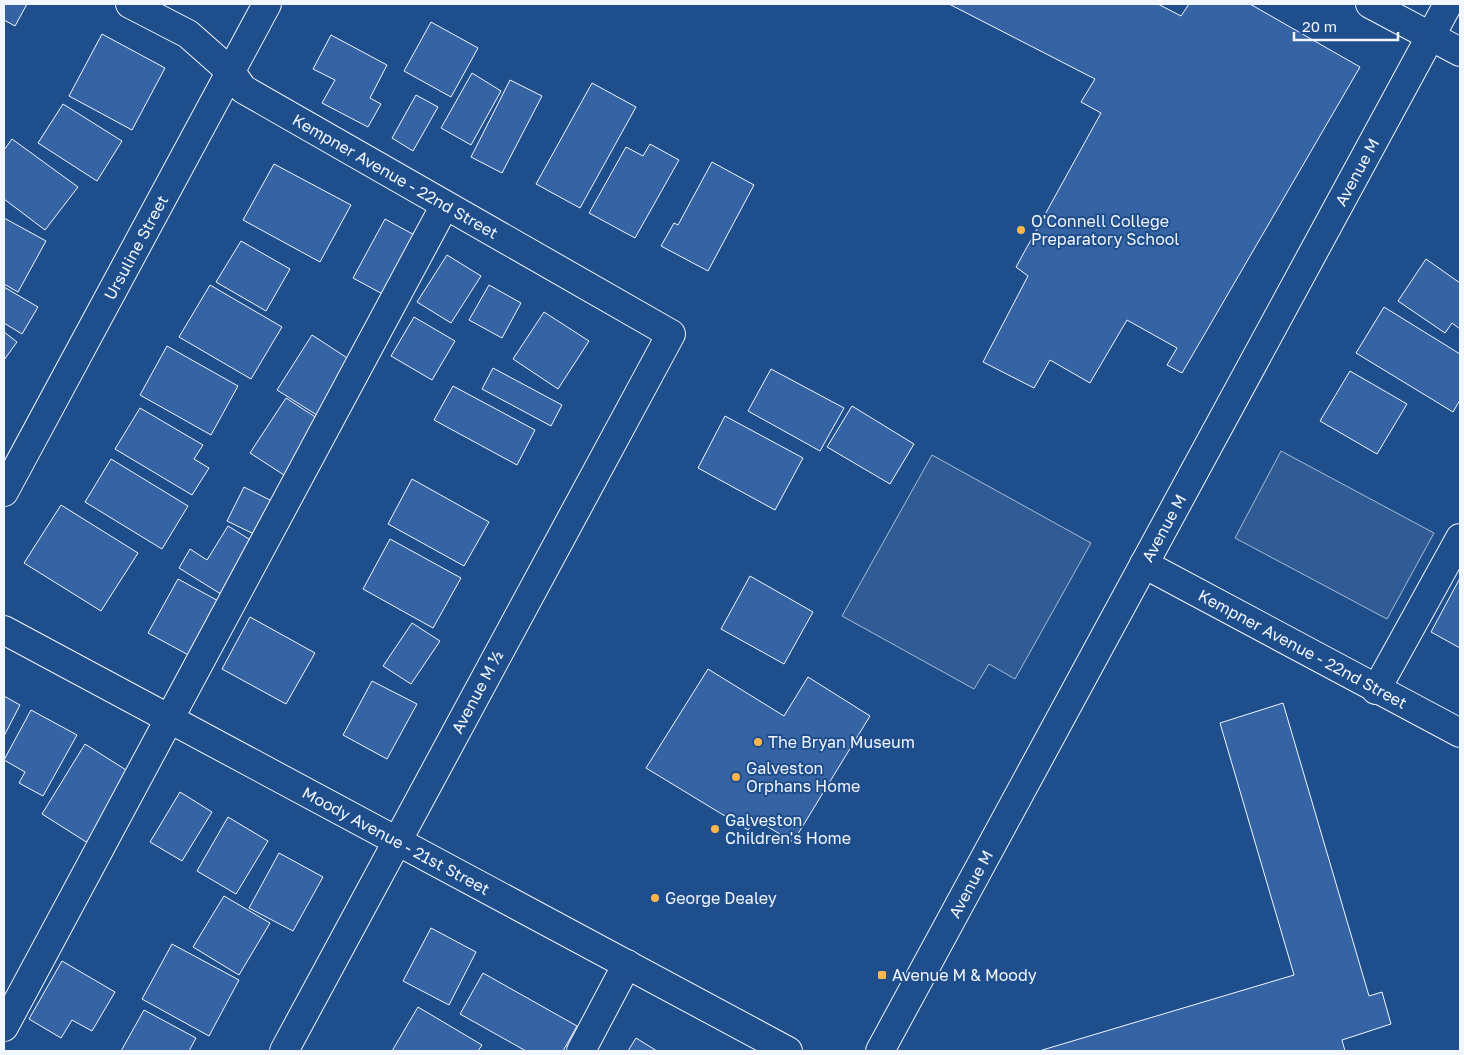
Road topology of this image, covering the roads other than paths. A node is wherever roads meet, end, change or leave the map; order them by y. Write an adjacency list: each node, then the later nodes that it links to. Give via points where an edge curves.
1 (130, 4): 7 (street, Kempner Avenue - 22nd Street, via 188,34)
2 (267, 4): 7 (street, Ursuline Street)
3 (1370, 4): 5 (street)
4 (1448, 4): 5 (street, Avenue M)
5 (1430, 36): 6 (street); 12 (street, Avenue M)
6 (1460, 52)
7 (231, 72): 8 (street, Kempner Avenue - 22nd Street, via 243,89); 10 (street, Ursuline Street)
8 (445, 205): 9 (street, Kempner Avenue - 22nd Street); 15 (street)
9 (671, 334): 17 (street, Avenue M ½)
10 (4, 492)
11 (1460, 538): 14 (street)
12 (1144, 564): 14 (street, Kempner Avenue - 22nd Street); 23 (street, Avenue M)
13 (4, 630): 15 (street, Moody Avenue - 21st Street)
14 (1376, 690): 16 (street, Kempner Avenue - 22nd Street)
15 (170, 719): 17 (street, Moody Avenue - 21st Street); 19 (street)
16 (1460, 734)
17 (397, 840): 18 (street, Moody Avenue - 21st Street); 20 (street, Avenue M ½)
18 (627, 964): 21 (street); 22 (street, Moody Avenue - 21st Street)
19 (4, 1027)
20 (284, 1051)
21 (581, 1051)
22 (788, 1051)
23 (880, 1051)

